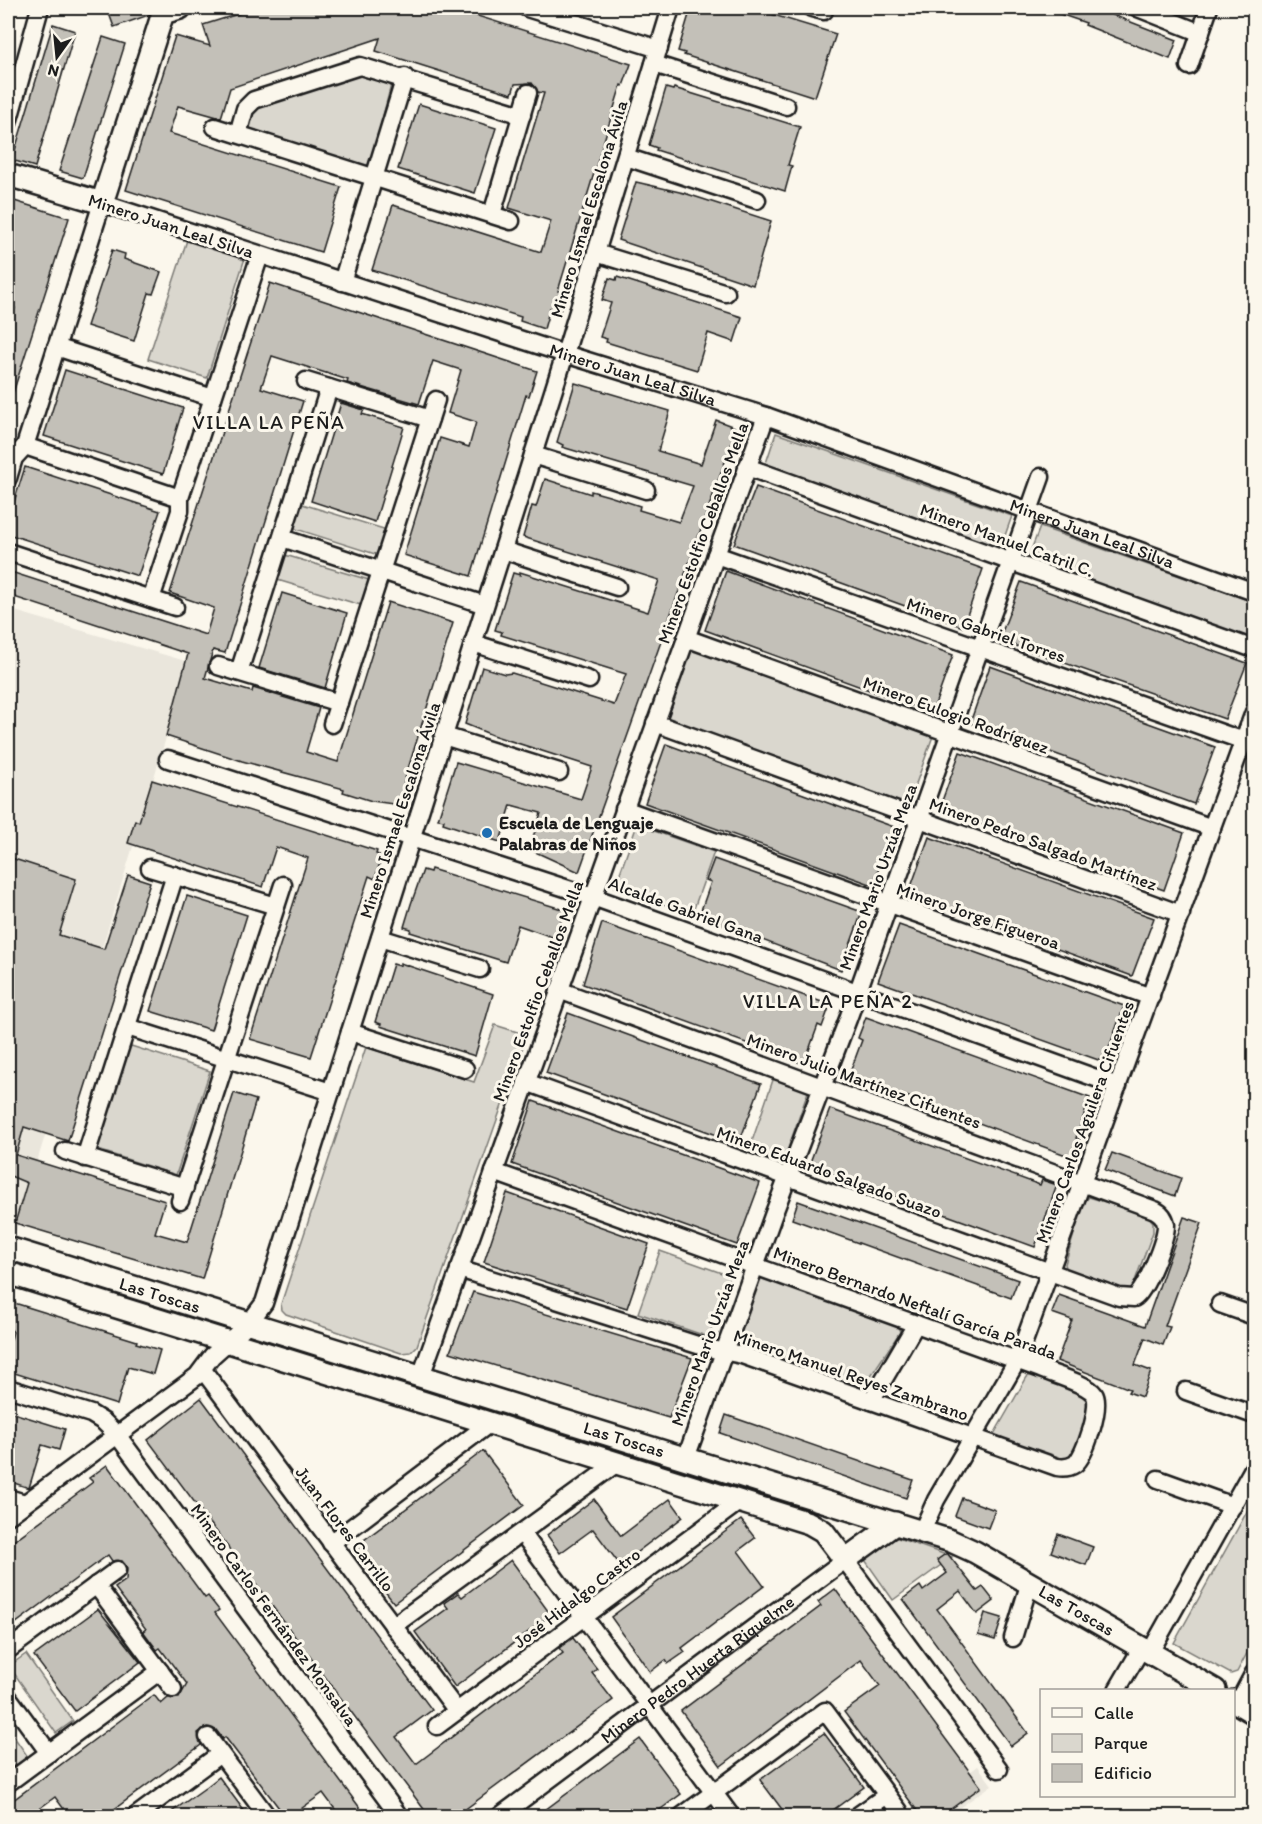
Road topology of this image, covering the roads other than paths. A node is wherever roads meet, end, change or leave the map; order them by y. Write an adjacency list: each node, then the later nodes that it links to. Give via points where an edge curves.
1 (40, 8): 14 (street)
2 (528, 8): 8 (street)
3 (671, 8): 8 (street, Minero Ismael Escalona Ávila)
4 (1138, 8): 7 (street)
5 (1209, 8): 7 (street)
6 (168, 9): 21 (street)
7 (1200, 33): 9 (street)
8 (657, 56): 12 (street); 17 (street, Minero Ismael Escalona Ávila)
9 (1189, 66)
10 (405, 77): 13 (street); 16 (street, via 360,66 254,100 245,109); 19 (street)
11 (528, 93): 13 (street)
12 (786, 106)
13 (522, 115): 22 (street)
14 (8, 123)
15 (215, 127): 16 (street)
16 (238, 134): 19 (street)
17 (626, 158): 20 (street); 24 (street, Minero Ismael Escalona Ávila)
18 (8, 175): 21 (street, Minero Juan Leal Silva)
19 (374, 177): 22 (street); 26 (street)
20 (757, 200)
21 (102, 203): 25 (street, Minero Juan Leal Silva); 28 (street)
22 (492, 214): 23 (street)
23 (511, 221)
24 (596, 253): 27 (street); 29 (street, Minero Ismael Escalona Ávila)
25 (261, 255): 26 (street, Minero Juan Leal Silva); 32 (street)
26 (342, 282): 29 (street, Minero Juan Leal Silva)
27 (726, 293)
28 (56, 347): 32 (street); 36 (street)
29 (565, 354): 34 (street, Minero Juan Leal Silva); 37 (street, Minero Ismael Escalona Ávila)
30 (306, 381): 31 (street)
31 (329, 388): 35 (street); 44 (street)
32 (213, 398): 42 (street)
33 (436, 400): 35 (street)
34 (766, 416): 38 (street, Minero Estolfio Ceballos Mella); 43 (street, Minero Juan Leal Silva)
35 (430, 419): 49 (street)
36 (24, 446): 40 (street, via 14,458); 42 (street)
37 (533, 455): 41 (street); 45 (street, Minero Ismael Escalona Ávila)
38 (747, 467): 47 (street, Minero Estolfio Ceballos Mella); 48 (street, Minero Manuel Catril C.)
39 (1041, 477): 43 (street, Minero Mario Urzúa Meza)
40 (8, 478)
41 (646, 490)
42 (180, 498): 52 (street, via 180,511)
43 (1029, 511): 48 (street, Minero Mario Urzúa Meza); 51 (street, Minero Juan Leal Silva)
44 (282, 538): 49 (street); 60 (street)
45 (503, 550): 50 (street); 53 (street, Minero Ismael Escalona Ávila)
46 (8, 552): 52 (street)
47 (716, 555): 55 (street, Minero Estolfio Ceballos Mella); 57 (street, Minero Gabriel Torres)
48 (1011, 562): 57 (street, Minero Mario Urzúa Meza); 58 (street, Minero Manuel Catril C.)
49 (381, 571): 53 (street); 62 (street)
50 (617, 587)
51 (1254, 592)
52 (151, 599): 54 (street)
53 (485, 605): 56 (street, Minero Ismael Escalona Ávila)
54 (176, 607)
55 (686, 638): 64 (street, Minero Estolfio Ceballos Mella); 66 (street, Minero Eulogio Rodríguez)
56 (473, 644): 61 (street); 67 (street, Minero Ismael Escalona Ávila)
57 (980, 648): 66 (street, Minero Mario Urzúa Meza); 68 (street, Minero Gabriel Torres)
58 (1254, 649)
59 (218, 666): 60 (street)
60 (239, 672): 62 (street)
61 (589, 680)
62 (339, 703): 65 (street)
63 (1254, 712): 68 (street, Minero Carlos Aguilera Cifuentes)
64 (655, 723): 71 (street, Minero Estolfio Ceballos Mella); 72 (street, Minero Pedro Salgado Martínez)
65 (332, 724)
66 (950, 733): 72 (street, Minero Mario Urzúa Meza); 73 (street, Minero Eulogio Rodríguez)
67 (444, 736): 70 (street); 74 (street, Minero Ismael Escalona Ávila)
68 (1244, 741): 73 (street, Minero Carlos Aguilera Cifuentes)
69 (168, 759): 74 (street, Alcalde Gabriel Gana)
70 (559, 772)
71 (624, 809): 78 (street, Minero Estolfio Ceballos Mella); 79 (street, Minero Jorge Figueroa)
72 (919, 819): 79 (street, Minero Mario Urzúa Meza); 81 (street, Minero Pedro Salgado Martínez)
73 (1212, 828): 81 (street, Minero Carlos Aguilera Cifuentes)
74 (411, 838): 78 (street, Alcalde Gabriel Gana); 82 (street, Minero Ismael Escalona Ávila)
75 (150, 868): 76 (street)
76 (175, 875): 80 (street); 87 (street)
77 (283, 885): 80 (street)
78 (592, 897): 84 (street, Minero Estolfio Ceballos Mella); 85 (street, Alcalde Gabriel Gana)
79 (889, 905): 85 (street, Minero Mario Urzúa Meza); 86 (street, Minero Jorge Figueroa)
80 (276, 906): 89 (street)
81 (1181, 915): 86 (street, Minero Carlos Aguilera Cifuentes)
82 (380, 938): 83 (street); 88 (street, Minero Ismael Escalona Ávila)
83 (480, 969)
84 (559, 990): 91 (street, Minero Estolfio Ceballos Mella); 92 (street, Minero Julio Martínez Cifuentes)
85 (858, 993): 92 (street, Minero Mario Urzúa Meza); 93 (street, Alcalde Gabriel Gana)
86 (1150, 998): 93 (street, Minero Carlos Aguilera Cifuentes)
87 (127, 1027): 89 (street); 96 (street)
88 (350, 1032): 90 (street); 94 (street, Minero Ismael Escalona Ávila)
89 (226, 1059): 94 (street); 96 (street, via 182,1194)
90 (465, 1069)
91 (526, 1082): 97 (street, Minero Estolfio Ceballos Mella); 98 (street, Minero Eduardo Salgado Suazo)
92 (823, 1086): 98 (street, Minero Mario Urzúa Meza); 99 (street, Minero Julio Martínez Cifuentes)
93 (1118, 1086): 99 (street, Minero Carlos Aguilera Cifuentes)
94 (331, 1092): 108 (street, Minero Ismael Escalona Ávila, via 264,1303)
95 (65, 1151): 96 (street)
96 (85, 1158)
97 (494, 1172): 101 (street, Minero Bernardo Neftalí García Parada); 102 (street, Minero Estolfio Ceballos Mella)
98 (788, 1177): 101 (street, Minero Mario Urzúa Meza); 104 (street, Minero Eduardo Salgado Suazo)
99 (1083, 1183): 104 (street, Minero Carlos Aguilera Cifuentes); 105 (street, Minero Julio Martínez Cifuentes, via 1162,1215 1166,1228 1145,1287 1134,1298)
100 (8, 1248): 108 (street, Las Toscas)
101 (755, 1265): 109 (street, Minero Bernardo Neftalí García Parada); 111 (street, Minero Mario Urzúa Meza)
102 (459, 1269): 111 (street, Minero Manuel Reyes Zambrano); 114 (street, Minero Estolfio Ceballos Mella)
103 (8, 1273): 110 (street, Las Toscas)
104 (1050, 1273): 105 (street, Minero Eduardo Salgado Suazo); 112 (street, Minero Carlos Aguilera Cifuentes)
105 (1119, 1297)
106 (1220, 1304): 107 (street)
107 (1254, 1316)
108 (249, 1323): 110 (street, Minero Ismael Escalona Ávila); 114 (street, Las Toscas)
109 (916, 1324): 112 (street, Minero Bernardo Neftalí García Parada); 117 (street)
110 (229, 1341): 113 (street, Minero Ismael Escalona Ávila); 119 (street, Las Toscas)
111 (724, 1351): 117 (street, Minero Manuel Reyes Zambrano); 122 (street, Minero Mario Urzúa Meza)
112 (1017, 1361): 121 (street, Minero Carlos Aguilera Cifuentes); 124 (street, Minero Bernardo Neftalí García Parada, via 1084,1387 1096,1398 1097,1412 1079,1460 1071,1466)
113 (202, 1371): 120 (street, Minero Ismael Escalona Ávila); 135 (street, Juan Flores Carrillo)
114 (421, 1376): 122 (street, Las Toscas)
115 (8, 1388): 120 (street, Minero Carlos Fernández Monsalva, via 91,1414)
116 (1186, 1391): 118 (street)
117 (871, 1401): 121 (street, Minero Manuel Reyes Zambrano)
118 (1254, 1415)
119 (490, 1423): 123 (street, Las Toscas); 135 (street)
120 (118, 1436): 129 (street, Minero Ismael Escalona Ávila); 165 (street, Minero Carlos Fernández Monsalva)
121 (974, 1437): 124 (street, Minero Manuel Reyes Zambrano); 133 (street, Minero Carlos Aguilera Cifuentes)
122 (686, 1458): 132 (street, Las Toscas)
123 (617, 1463): 128 (street, Las Toscas); 134 (street)
124 (1057, 1467)
125 (1254, 1467): 130 (street)
126 (1158, 1479): 130 (street)
127 (8, 1498): 129 (street)
128 (740, 1501): 136 (street, Las Toscas, via 817,1526); 140 (street, José Hidalgo Castro)
129 (25, 1503): 131 (street, Minero Ismael Escalona Ávila)
130 (1233, 1506): 144 (street)
131 (8, 1516)
132 (896, 1523): 133 (street, Las Toscas); 136 (street, Minero Pedro Huerta Riquelme)
133 (922, 1531): 139 (street, Las Toscas, via 963,1546)
134 (522, 1533): 140 (street); 141 (street)
135 (331, 1543): 141 (street, Juan Flores Carrillo)
136 (845, 1560): 151 (street, Minero Pedro Huerta Riquelme); 158 (street)
137 (117, 1570): 138 (street)
138 (96, 1585): 143 (street); 145 (street)
139 (1029, 1585): 142 (street); 144 (street, Las Toscas)
140 (584, 1617): 151 (street); 153 (street, José Hidalgo Castro)
141 (393, 1626): 153 (street, Juan Flores Carrillo)
142 (1013, 1638)
143 (8, 1650)
144 (1145, 1652): 148 (street); 149 (street, Las Toscas)
145 (160, 1671): 147 (street); 156 (street)
146 (1254, 1673): 152 (street)
147 (173, 1689)
148 (1118, 1689)
149 (1213, 1689)
150 (8, 1697): 156 (street)
151 (649, 1706): 160 (street); 166 (street, Minero Pedro Huerta Riquelme)
152 (1242, 1706)
153 (457, 1711): 154 (street, José Hidalgo Castro)
154 (436, 1726)
155 (208, 1737): 157 (street)
156 (49, 1753): 159 (street)
157 (220, 1754): 163 (street); 164 (street)
158 (999, 1769)
159 (8, 1783)
160 (714, 1793): 161 (street, via 825,1711); 167 (street); 168 (street)
161 (887, 1795): 162 (street); 169 (street)
162 (899, 1811)
163 (136, 1816)
164 (267, 1816)
165 (399, 1816)
166 (500, 1816)
167 (682, 1816)
168 (731, 1816)
169 (858, 1816)

